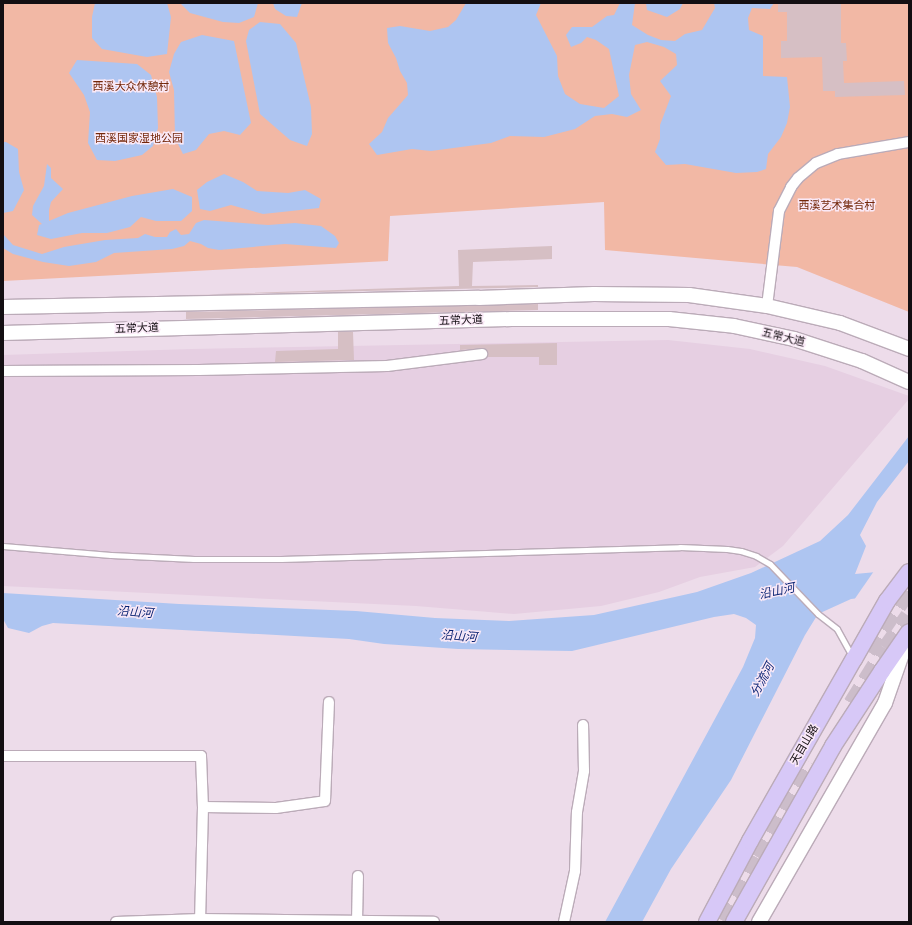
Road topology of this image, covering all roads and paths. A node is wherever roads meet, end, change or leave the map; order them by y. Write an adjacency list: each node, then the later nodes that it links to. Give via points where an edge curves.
1 (909, 142): 2 (street, via 838,154 816,163 798,178 779,212)
2 (767, 306): 3 (main road, 五常大道, via 689,295 594,294); 5 (main road, 五常大道, via 840,323)
3 (3, 307)
4 (3, 333): 8 (main road, 五常大道, via 512,319 669,319 734,326 794,339 862,361)
5 (909, 349)
6 (482, 354): 7 (street, via 387,366)
7 (3, 371)
8 (909, 382)
9 (3, 546): 12 (lane, via 194,559 281,559 680,547 741,551 770,564 836,629)
10 (909, 572): 12 (main road, 天目山路, via 887,601)
11 (909, 634): 24 (main road, via 882,670 833,746); 25 (main road, via 885,703)
12 (854, 659): 23 (main road, 天目山路)
13 (329, 702): 16 (street, via 326,801 276,808)
14 (583, 726): 22 (street, via 584,771 576,812 575,871)
15 (3, 756): 16 (street, via 201,756)
16 (203, 807): 18 (street)
17 (358, 876): 20 (street)
18 (200, 920): 19 (street); 20 (street)
19 (116, 922)
20 (357, 922): 21 (street)
21 (434, 922)
22 (564, 922)
23 (707, 922)
24 (734, 922)
25 (759, 922)

